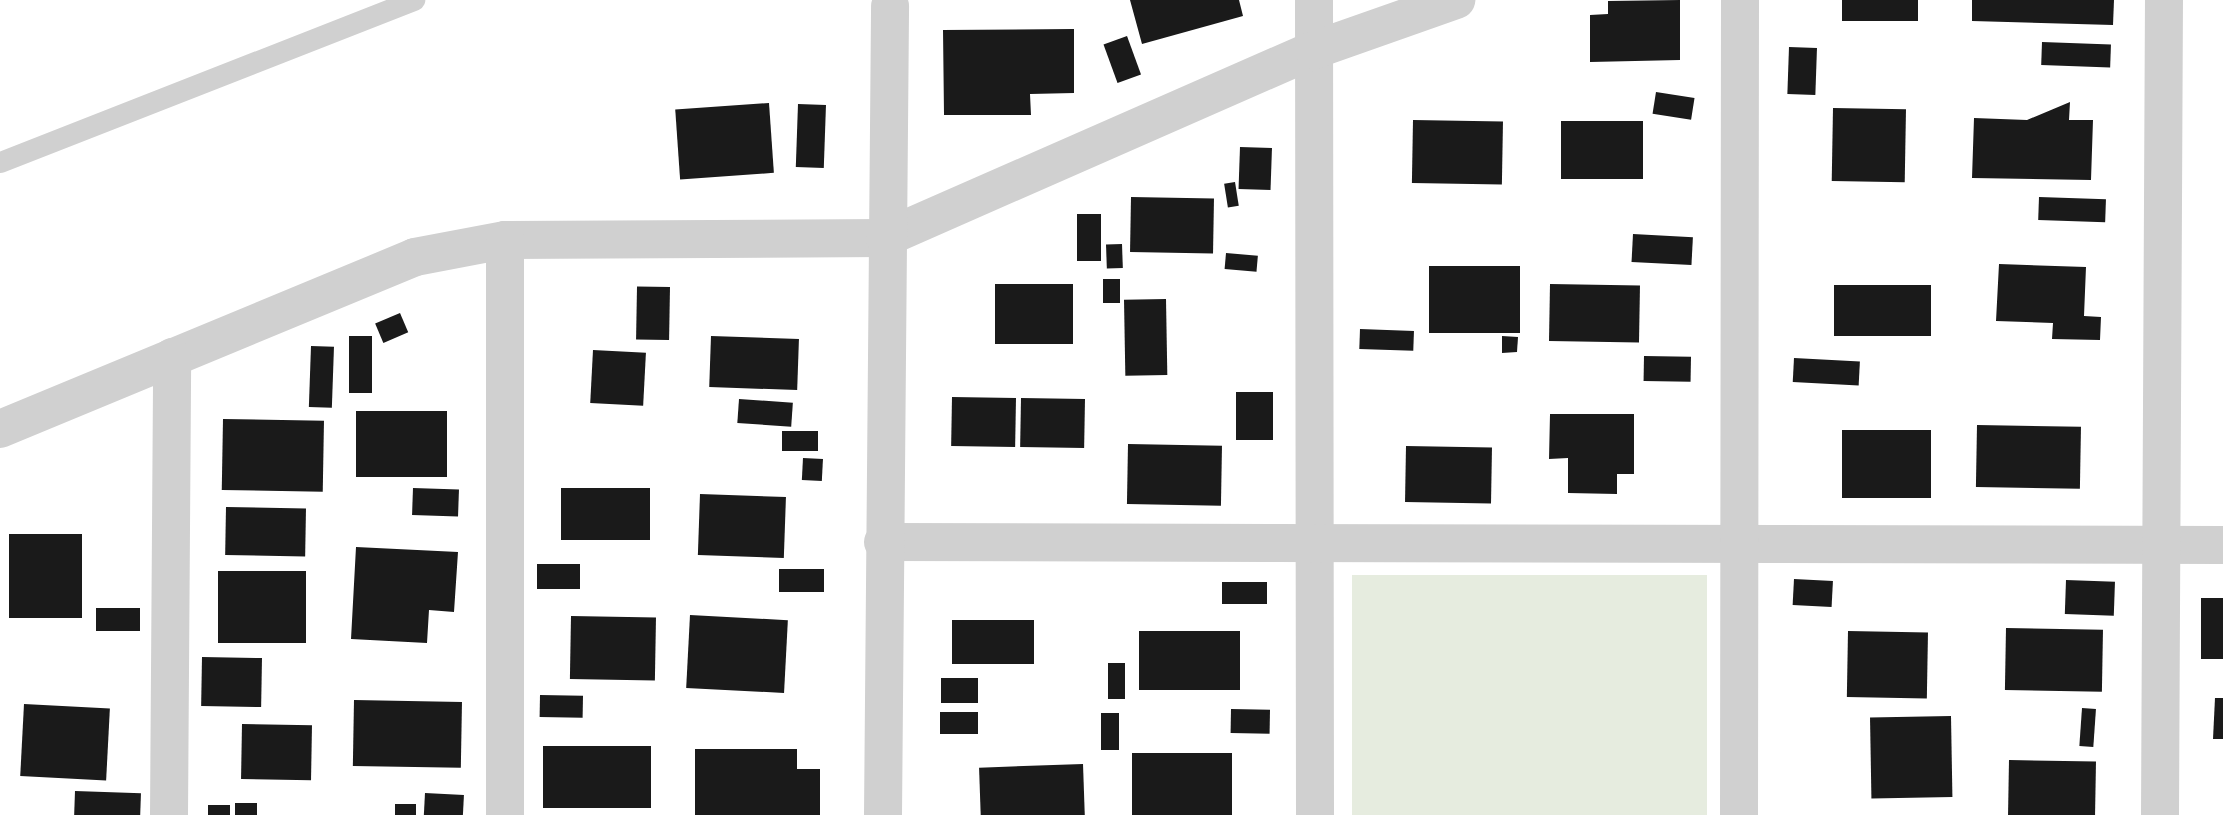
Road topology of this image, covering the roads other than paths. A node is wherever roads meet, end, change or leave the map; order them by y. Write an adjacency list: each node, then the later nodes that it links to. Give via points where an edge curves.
1 (414, 0): 8 (lane)
2 (1314, 0): 7 (street)
3 (1456, 0): 7 (street)
4 (1741, 0): 15 (street)
5 (2164, 0): 16 (street)
6 (890, 6): 9 (street)
7 (1314, 50): 9 (street); 14 (street)
8 (0, 162)
9 (885, 238): 10 (street); 13 (street)
10 (505, 240): 11 (street, via 415,257); 19 (street)
11 (173, 356): 12 (street); 18 (street)
12 (0, 429)
13 (883, 541): 14 (street); 20 (street)
14 (1317, 542): 15 (street); 21 (street)
15 (1740, 544): 16 (street); 22 (street)
16 (2162, 544): 17 (street); 23 (street)
17 (2223, 545)
18 (169, 815)
19 (505, 815)
20 (883, 815)
21 (1315, 815)
22 (1739, 815)
23 (2160, 815)

